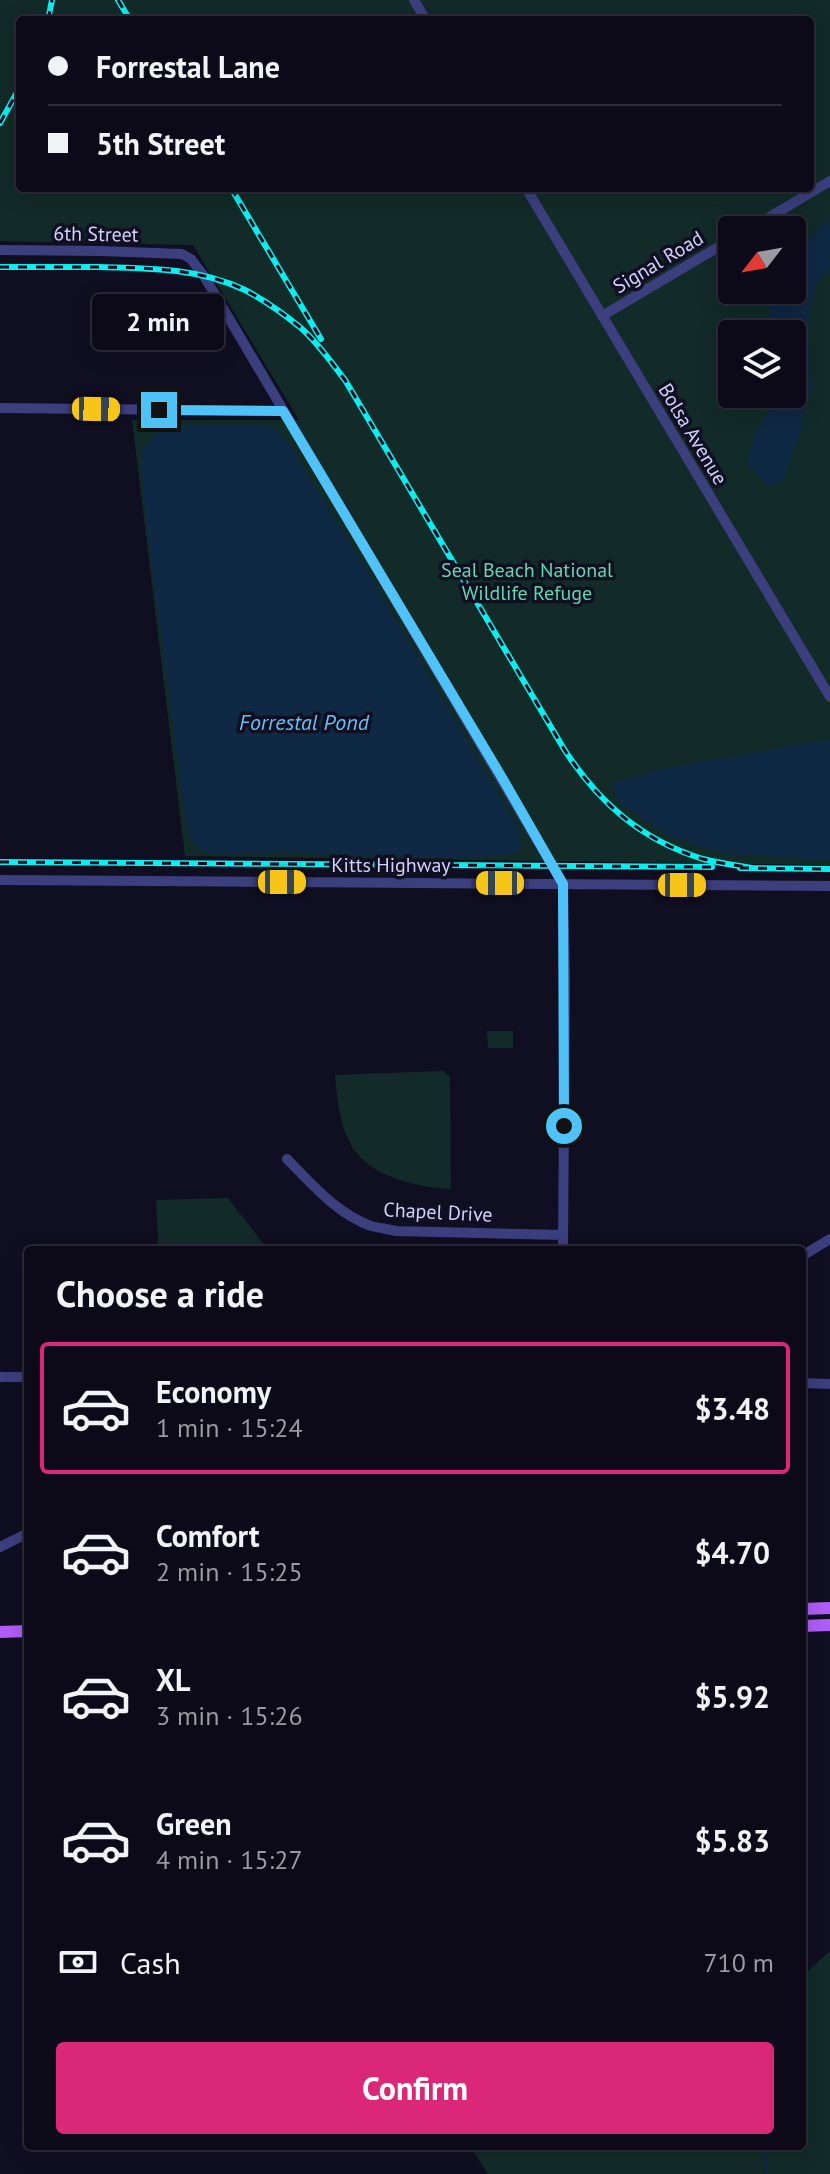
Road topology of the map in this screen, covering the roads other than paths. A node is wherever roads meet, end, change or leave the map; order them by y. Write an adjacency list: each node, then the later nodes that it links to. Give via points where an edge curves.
1 (528, 192): 6 (street, Bolsa Avenue)
2 (812, 192): 3 (street)
3 (771, 216)
4 (718, 247): 6 (street, Signal Road)
5 (0, 250): 8 (street, 6th Street, via 182,254 191,259)
6 (602, 316): 9 (street, Bolsa Avenue)
7 (0, 408): 8 (street)
8 (283, 411): 11 (street)
9 (830, 697)
10 (0, 880): 11 (street, Kitts Highway)
11 (563, 884): 12 (street, Kitts Highway); 14 (street)
12 (830, 886)
13 (287, 1159): 14 (street, Chapel Drive, via 332,1203 372,1226)
14 (563, 1235): 16 (street)
15 (830, 1239): 17 (street)
16 (563, 1246)
17 (806, 1254)
18 (0, 1377): 19 (street)
19 (24, 1377)
20 (806, 1383): 21 (street)
21 (830, 1384)
22 (24, 1535): 23 (street)
23 (0, 1547)
24 (830, 1608): 25 (main road)
25 (806, 1609)
26 (830, 1625): 27 (main road)
27 (806, 1626)
28 (24, 1631): 29 (main road)
29 (0, 1632)

